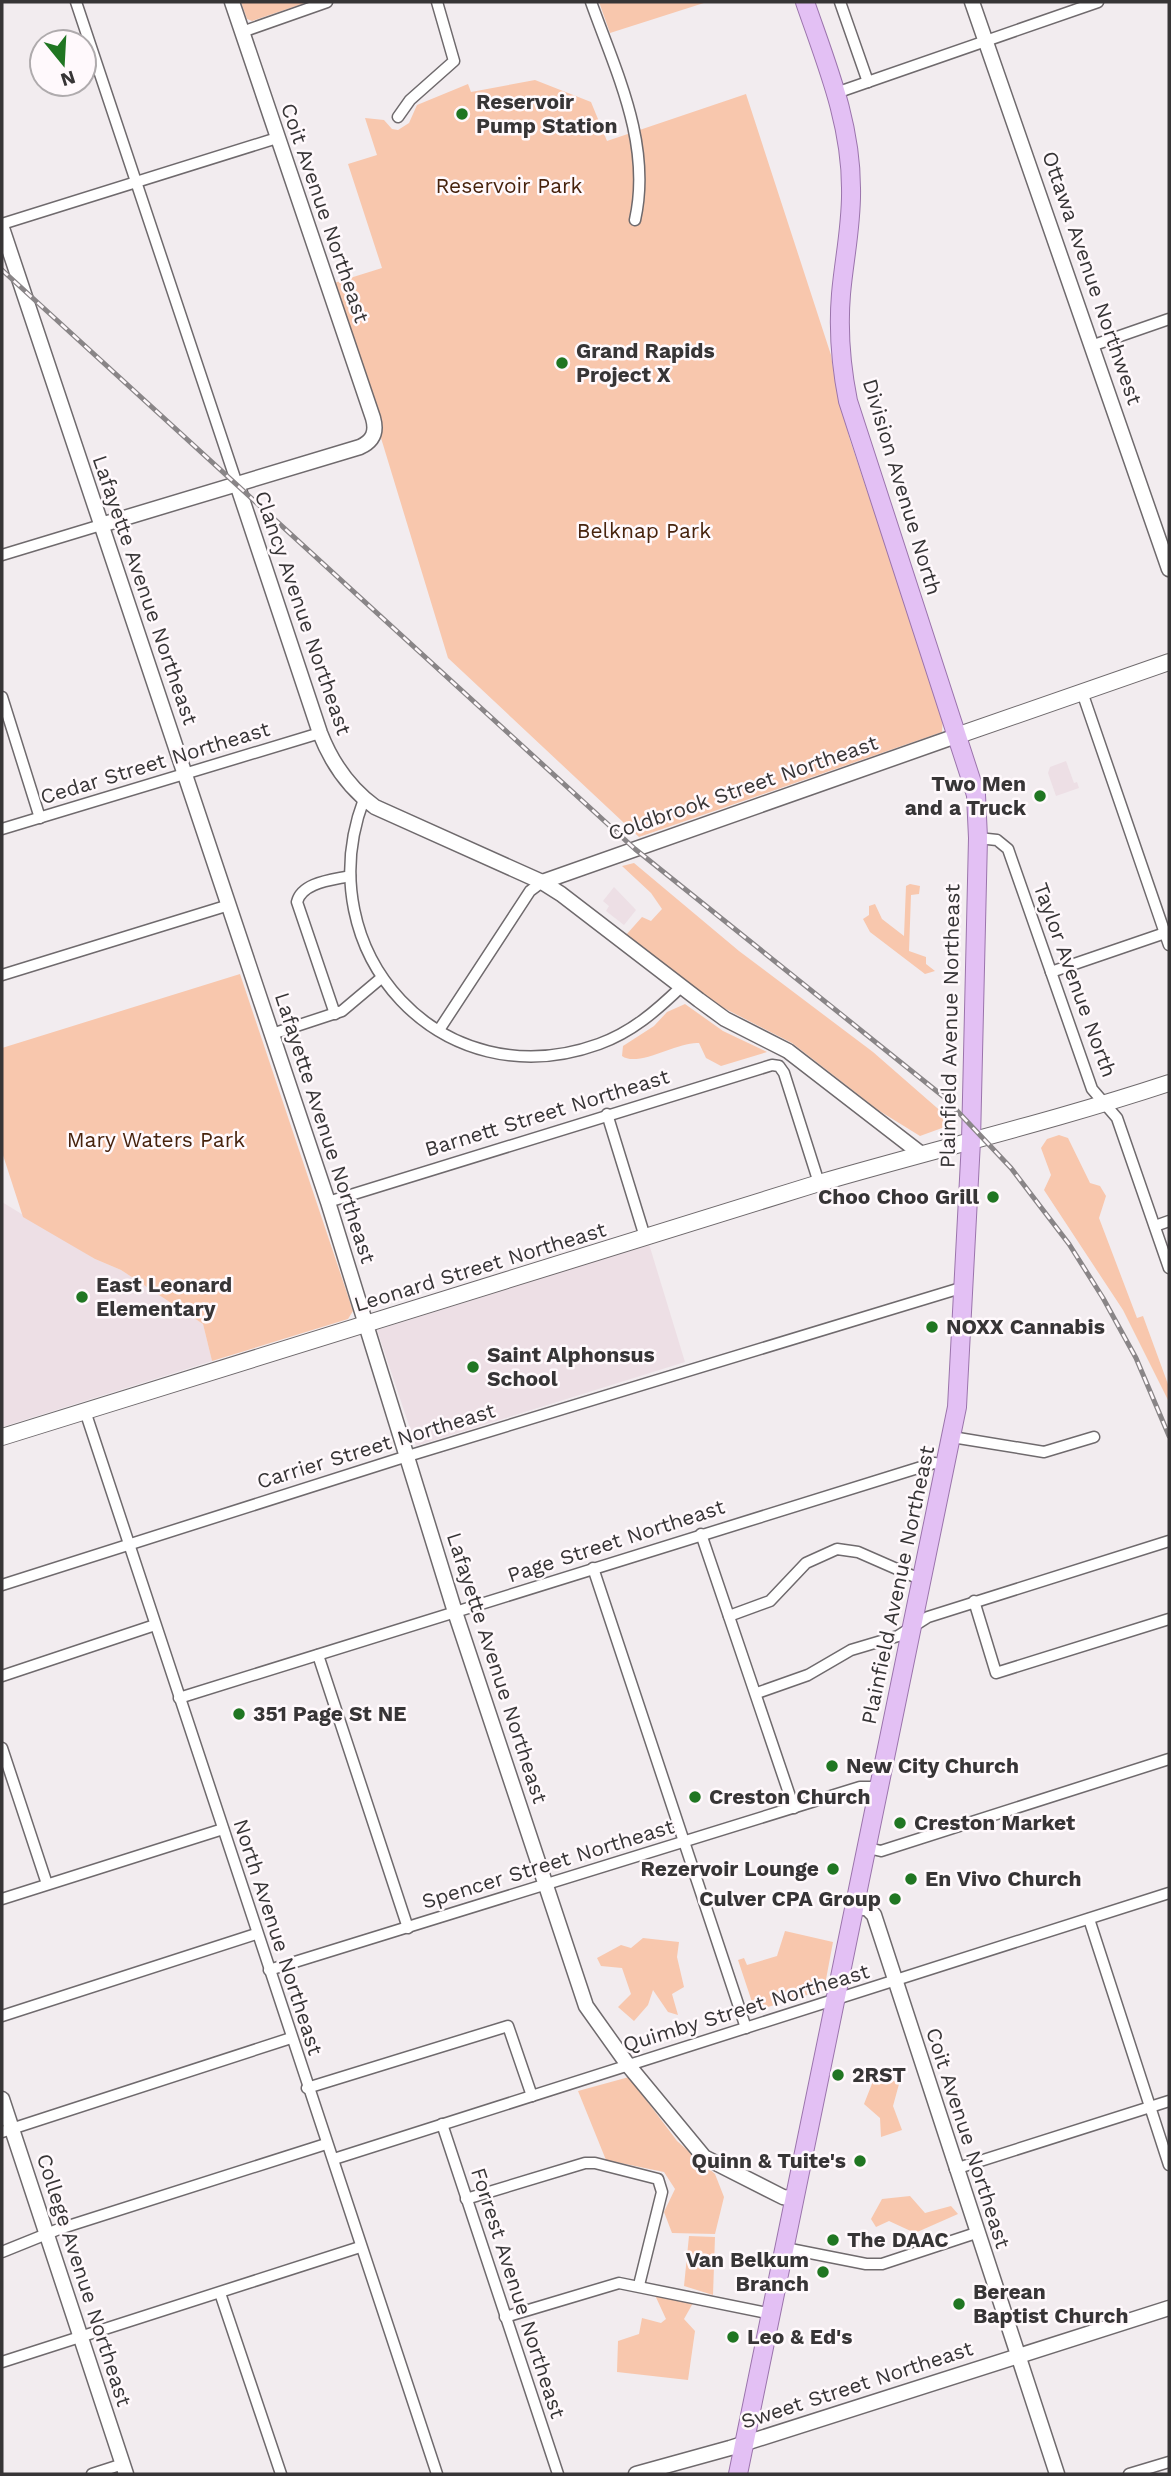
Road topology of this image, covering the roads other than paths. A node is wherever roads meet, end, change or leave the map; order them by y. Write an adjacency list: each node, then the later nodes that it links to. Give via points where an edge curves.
1 (76, 2): 16 (street, Clancy Avenue Northeast)
2 (232, 2): 10 (street, Coit Avenue Northeast)
3 (327, 2): 10 (street)
4 (437, 2): 14 (street, via 455,57)
5 (591, 2): 17 (street, via 639,148)
6 (805, 2): 13 (main road, Division Avenue North)
7 (840, 2): 12 (street)
8 (972, 2): 11 (street, Ottawa Avenue Northwest)
9 (1098, 2): 11 (street)
10 (242, 32): 15 (street, Coit Avenue Northeast)
11 (986, 41): 12 (street); 20 (street, Ottawa Avenue Northwest)
12 (868, 82): 13 (street)
13 (836, 93): 29 (main road, Division Avenue North, via 851,183 839,313 845,387)
14 (398, 117)
15 (277, 138): 16 (street); 21 (street, Coit Avenue Northeast, via 373,418 373,437 360,447)
16 (136, 181): 18 (street); 21 (street, Clancy Avenue Northeast)
17 (635, 220)
18 (2, 226): 22 (street, Lafayette Avenue Northeast)
19 (1169, 319): 20 (street)
20 (1094, 345): 24 (street, Ottawa Avenue Northwest)
21 (237, 484): 22 (street); 28 (street, Clancy Avenue Northeast)
22 (101, 525): 23 (street); 30 (street, Lafayette Avenue Northeast)
23 (2, 555)
24 (1169, 569)
25 (1169, 662): 26 (main road)
26 (1082, 692): 29 (main road); 38 (street)
27 (2, 697): 32 (street)
28 (320, 733): 30 (street, Cedar Street Northeast); 31 (street, Clancy Avenue Northeast, via 345,780)
29 (959, 735): 34 (main road, Plainfield Avenue Northeast, via 976,794); 36 (street, Coldbrook Street Northeast)
30 (185, 774): 32 (street, Cedar Street Northeast); 37 (street, Lafayette Avenue Northeast)
31 (364, 799): 35 (street); 36 (street, Clancy Avenue Northeast)
32 (40, 818): 33 (street, Cedar Street Northeast)
33 (2, 829)
34 (978, 838): 40 (street, Taylor Avenue North, via 1006,846); 50 (main road, Plainfield Avenue Northeast)
35 (350, 876): 42 (street, via 360,938); 44 (street, via 307,888 297,902)
36 (542, 882): 43 (street, Clancy Avenue Northeast); 45 (street, via 530,891)
37 (229, 905): 41 (street); 46 (street, Lafayette Avenue Northeast)
38 (1165, 933): 39 (street); 40 (street)
39 (1169, 946)
40 (1051, 972): 48 (street, Taylor Avenue North, via 1092,1089)
41 (2, 975)
42 (380, 979): 44 (street); 45 (street, via 412,1012)
43 (681, 988): 45 (street, via 629,1030 570,1052 497,1051 470,1045); 51 (street, Clancy Avenue Northeast, via 724,1018 788,1051)
44 (335, 1014): 46 (street)
45 (439, 1030)
46 (272, 1034): 53 (street, Lafayette Avenue Northeast)
47 (1169, 1083): 48 (main road, Leonard Street Northeast)
48 (1105, 1104): 50 (main road, Leonard Street Northeast); 55 (street, Taylor Avenue North, via 1117,1118)
49 (607, 1114): 52 (street, Barnett Street Northeast, via 779,1066); 53 (street, Barnett Street Northeast); 56 (street)
50 (971, 1141): 51 (main road, Leonard Street Northeast); 58 (main road, Plainfield Avenue Northeast)
51 (920, 1153): 52 (main road, Leonard Street Northeast)
52 (819, 1183): 56 (main road, Leonard Street Northeast)
53 (328, 1202): 59 (street, Lafayette Avenue Northeast)
54 (1169, 1221): 55 (street)
55 (1155, 1226): 57 (street, Taylor Avenue North)
56 (645, 1237): 59 (main road, Leonard Street Northeast)
57 (1169, 1268)
58 (964, 1287): 62 (main road, Plainfield Avenue Northeast, via 960,1388); 64 (street, Carrier Street Northeast)
59 (367, 1324): 60 (main road, Leonard Street Northeast); 64 (street, Lafayette Avenue Northeast)
60 (85, 1411): 61 (main road, Leonard Street Northeast); 68 (street, North Avenue Northeast)
61 (2, 1437)
62 (952, 1437): 63 (street, via 1044,1452); 65 (main road, Plainfield Avenue Northeast)
63 (1094, 1437)
64 (408, 1456): 68 (street, Carrier Street Northeast); 73 (street, Lafayette Avenue Northeast)
65 (946, 1465): 66 (street, Page Street Northeast, via 934,1463); 70 (main road, Plainfield Avenue Northeast)
66 (702, 1534): 69 (street, Page Street Northeast); 74 (street)
67 (1169, 1541): 72 (street)
68 (129, 1544): 71 (street, Carrier Street Northeast); 76 (street, North Avenue Northeast)
69 (593, 1568): 73 (street, Page Street Northeast); 87 (street)
70 (922, 1580): 74 (street, via 858,1552 837,1549 806,1563 770,1601); 77 (main road, Plainfield Avenue Northeast)
71 (2, 1584)
72 (974, 1601): 75 (street, via 996,1673); 77 (street)
73 (455, 1612): 78 (street, Page Street Northeast); 90 (street, Lafayette Avenue Northeast)
74 (729, 1616): 80 (street)
75 (1169, 1619)
76 (155, 1625): 79 (street); 81 (street, North Avenue Northeast)
77 (913, 1627): 80 (street, via 851,1650 796,1681); 84 (main road, Plainfield Avenue Northeast)
78 (318, 1655): 81 (street, Page Street Northeast); 95 (street)
79 (2, 1676)
80 (757, 1693): 85 (street)
81 (179, 1698): 86 (street, North Avenue Northeast)
82 (2, 1748): 89 (street)
83 (1169, 1759): 88 (street, via 881,1851)
84 (880, 1787): 85 (street, Spencer Street Northeast, via 860,1787); 88 (main road, Plainfield Avenue Northeast)
85 (794, 1808): 87 (street, Spencer Street Northeast)
86 (223, 1829): 89 (street); 96 (street, North Avenue Northeast)
87 (685, 1842): 90 (street, Spencer Street Northeast); 101 (street)
88 (868, 1848): 93 (main road, Plainfield Avenue Northeast)
89 (47, 1884): 92 (street)
90 (546, 1884): 95 (street, Spencer Street Northeast); 103 (street, Lafayette Avenue Northeast, via 586,2007)
91 (1169, 1893): 94 (street, Quimby Street Northeast)
92 (2, 1899)
93 (855, 1906): 98 (street, Coit Avenue Northeast, via 874,1915); 99 (main road, Plainfield Avenue Northeast)
94 (1088, 1919): 98 (street, Quimby Street Northeast); 108 (street)
95 (408, 1928): 97 (street, Spencer Street Northeast)
96 (256, 1934): 97 (street, North Avenue Northeast); 100 (street)
97 (269, 1970): 102 (street, North Avenue Northeast)
98 (895, 1982): 99 (street, Quimby Street Northeast); 114 (street, Coit Avenue Northeast)
99 (837, 2000): 101 (street, Quimby Street Northeast); 116 (main road, Plainfield Avenue Northeast)
100 (2, 2015)
101 (746, 2028): 103 (street, Quimby Street Northeast)
102 (291, 2038): 104 (street, North Avenue Northeast); 110 (street)
103 (628, 2065): 105 (street, Quimby Street Northeast); 116 (street, Lafayette Avenue Northeast, via 704,2157)
104 (307, 2088): 105 (street, via 508,2026); 111 (street, North Avenue Northeast)
105 (532, 2096): 109 (street, Quimby Street Northeast)
106 (2, 2099): 110 (street, College Avenue Northeast)
107 (1169, 2101): 108 (street)
108 (1151, 2107): 113 (street); 114 (street)
109 (442, 2124): 112 (street, Quimby Street Northeast); 115 (street, Forrest Avenue Northeast)
110 (7, 2130): 118 (street, College Avenue Northeast)
111 (326, 2144): 112 (street, North Avenue Northeast); 118 (street)
112 (334, 2159): 119 (street, North Avenue Northeast)
113 (1169, 2165)
114 (955, 2169): 117 (street, Coit Avenue Northeast)
115 (466, 2199): 122 (street, via 595,2163 658,2179 662,2192); 126 (street, Forrest Avenue Northeast)
116 (795, 2199): 120 (main road, Plainfield Avenue Northeast)
117 (976, 2233): 120 (street, via 882,2264); 128 (street, Coit Avenue Northeast)
118 (47, 2235): 121 (street); 127 (street, College Avenue Northeast)
119 (360, 2247): 123 (street); 135 (street, North Avenue Northeast)
120 (785, 2248): 125 (main road, Plainfield Avenue Northeast)
121 (2, 2252)
122 (639, 2285): 125 (street); 126 (street, via 619,2283)
123 (220, 2293): 127 (street); 134 (street)
124 (1169, 2308): 128 (street, Sweet Street Northeast)
125 (772, 2314): 130 (main road, Plainfield Avenue Northeast)
126 (505, 2317): 136 (street, Forrest Avenue Northeast)
127 (81, 2338): 129 (street); 132 (street, College Avenue Northeast)
128 (1017, 2356): 130 (street, Sweet Street Northeast); 139 (street, Coit Avenue Northeast)
129 (2, 2362)
130 (744, 2443): 137 (street, Sweet Street Northeast); 138 (main road, Plainfield Avenue Northeast)
131 (1169, 2462): 140 (street)
132 (125, 2469): 133 (street)
133 (92, 2474)
134 (281, 2474)
135 (437, 2474)
136 (558, 2474)
137 (636, 2474)
138 (738, 2474)
139 (1057, 2474)
140 (1129, 2474)

